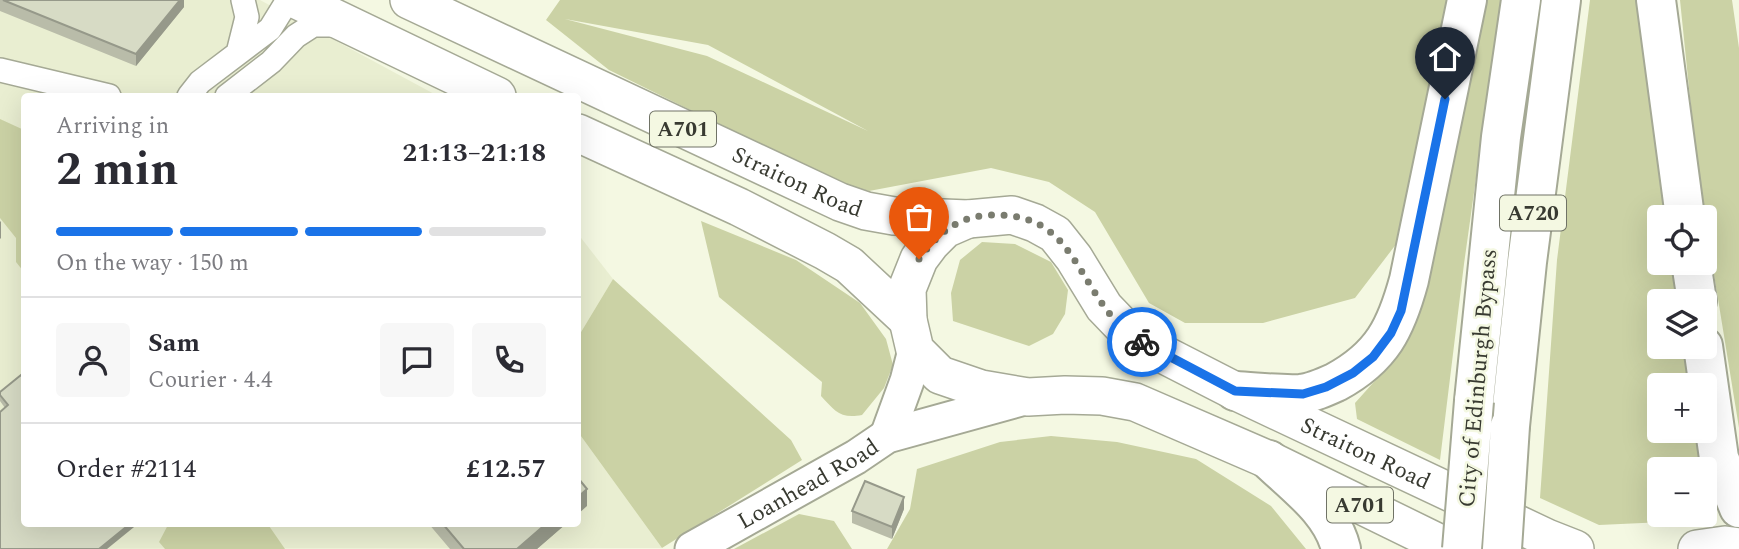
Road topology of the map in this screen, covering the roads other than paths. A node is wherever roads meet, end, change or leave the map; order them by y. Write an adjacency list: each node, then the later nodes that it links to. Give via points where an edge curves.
1 (243, 0): 8 (street, via 247,17)
2 (409, 0): 16 (main road, Straiton Road / A701, via 840,202 894,216)
3 (1467, 0): 19 (highway, via 1409,280 1391,333 1373,357 1326,387 1303,394)
4 (1521, 0): 28 (highway, City of Edinburgh Bypass / A720, bridge, via 1501,136)
5 (1560, 0): 29 (highway, City of Edinburgh Bypass / A720, bridge, via 1527,262)
6 (1656, 0): 15 (highway)
7 (298, 8): 8 (street); 12 (street, via 271,62); 13 (main road, via 352,26)
8 (238, 53): 11 (street)
9 (0, 70): 10 (street)
10 (96, 93)
11 (191, 93)
12 (231, 93)
13 (491, 93)
14 (581, 134): 17 (main road, Straiton Road / A701, via 739,206 849,265)
15 (1683, 205)
16 (968, 219): 17 (main road, Straiton Road / A701, via 945,229 919,259 907,289); 19 (main road, Straiton Road / A701, via 1012,215 1055,234 1104,307 1128,331)
17 (912, 335): 20 (main road, Straiton Road / A701, via 940,375 981,390); 21 (main road, Loanhead Road, via 907,381)
18 (1705, 359): 23 (highway, via 1719,458)
19 (1235, 391): 30 (main road, Straiton Road / A701)
20 (1028, 397): 21 (main road, Loanhead Road); 22 (main road, Straiton Road / A701, via 1077,395 1135,402)
21 (887, 436): 25 (main road, Loanhead Road)
22 (1269, 460): 26 (highway, via 1323,511); 27 (main road, Straiton Road / A701)
23 (1739, 508)
24 (1739, 547): 31 (main road)
25 (692, 549)
26 (1340, 549)
27 (1451, 549)
28 (1462, 549)
29 (1502, 549)
30 (1574, 549)
31 (1697, 549)

